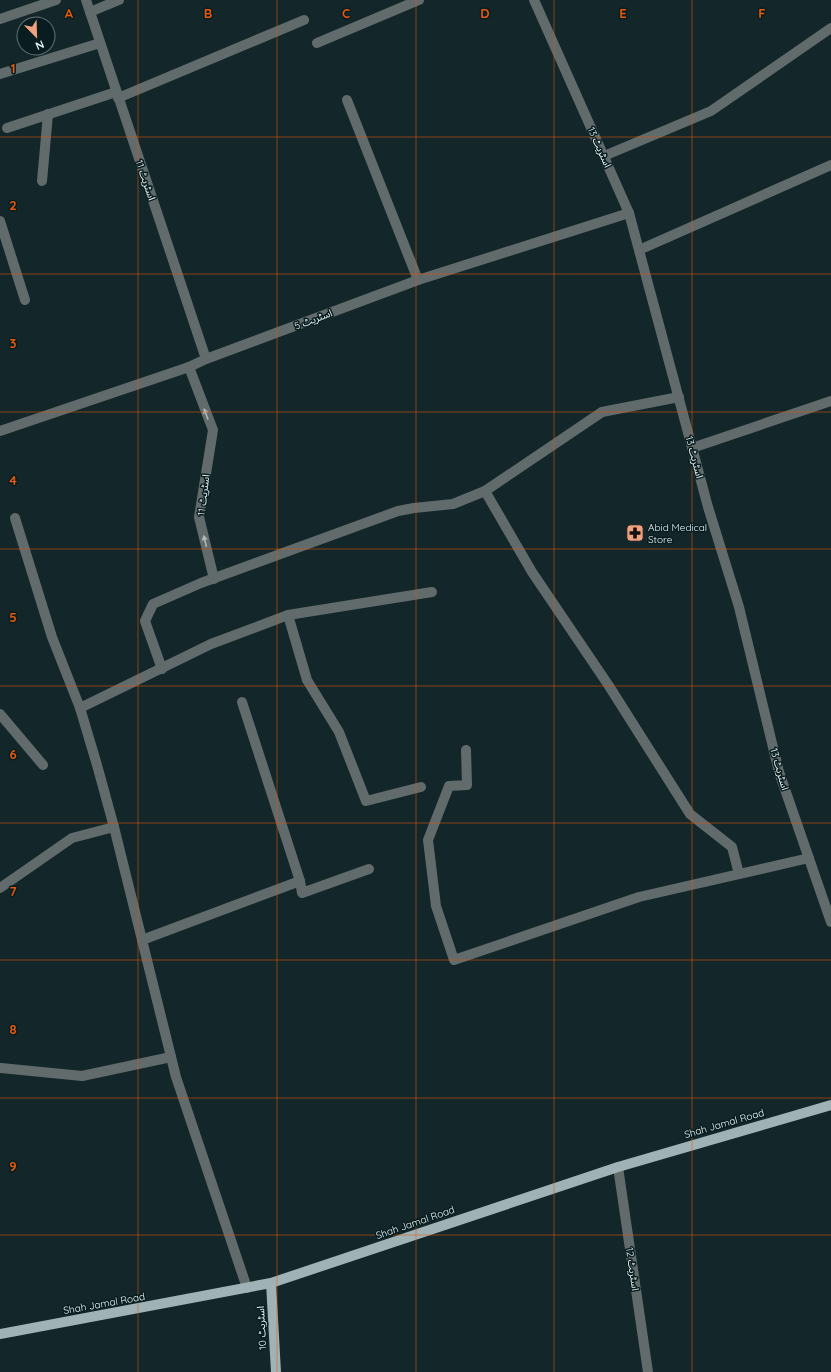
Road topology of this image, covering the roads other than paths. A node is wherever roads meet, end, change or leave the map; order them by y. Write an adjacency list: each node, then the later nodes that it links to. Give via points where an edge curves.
1 (56, 0): 7 (street)
2 (86, 0): 6 (street, اسٹریٹ 11)
3 (119, 0): 6 (street)
4 (419, 0): 11 (street)
5 (534, 0): 17 (street, اسٹریٹ 13)
6 (90, 12): 10 (street, اسٹریٹ 11)
7 (0, 19)
8 (304, 20): 13 (street)
9 (831, 28): 17 (street, via 711,111)
10 (100, 42): 12 (street); 13 (street, اسٹریٹ 11)
11 (317, 43)
12 (0, 74)
13 (117, 95): 15 (street); 25 (street, اسٹریٹ 11)
14 (347, 100): 23 (street)
15 (48, 114): 16 (street); 19 (street)
16 (8, 128)
17 (604, 156): 20 (street, اسٹریٹ 13)
18 (831, 165): 22 (street)
19 (42, 181)
20 (628, 213): 22 (street, اسٹریٹ 13); 23 (street, اسٹریٹ 5)
21 (0, 221): 24 (street)
22 (638, 250): 27 (street, اسٹریٹ 13)
23 (418, 280): 25 (street, اسٹریٹ 5)
24 (24, 300)
25 (206, 359): 26 (street, اسٹریٹ 5)
26 (189, 367): 29 (street, اسٹریٹ 5); 33 (street, اسٹریٹ 11, one-way to 26, via 199,518 213,430)
27 (679, 398): 30 (street, اسٹریٹ 13); 31 (street, via 602,412)
28 (831, 401): 30 (street)
29 (0, 431)
30 (692, 448): 44 (street, اسٹریٹ 13, via 739,607 779,772)
31 (485, 491): 33 (street, via 453,504 398,511); 46 (street, via 532,572 609,686 690,814 732,847)
32 (15, 518): 38 (street, via 52,637)
33 (214, 579): 36 (street, via 153,604 145,621)
34 (432, 592): 35 (street)
35 (288, 615): 36 (street, via 211,644); 42 (street, via 307,680 339,732 366,801)
36 (162, 669): 38 (street)
37 (242, 702): 47 (street)
38 (80, 708): 43 (street)
39 (0, 714): 41 (street)
40 (466, 750): 46 (street, via 468,785 449,786 428,840 436,906 454,960 639,897)
41 (43, 765)
42 (422, 787)
43 (114, 827): 48 (street, via 72,838); 50 (street)
44 (809, 858): 46 (street); 49 (street, اسٹریٹ 13)
45 (369, 869): 47 (street, via 302,893)
46 (739, 874)
47 (300, 881): 50 (street)
48 (0, 888)
49 (831, 922)
50 (142, 940): 51 (street)
51 (171, 1057): 52 (street, via 82,1076); 56 (street)
52 (0, 1067)
53 (831, 1105): 54 (main road, Shah Jamal Road)
54 (618, 1167): 55 (main road, Shah Jamal Road); 59 (street, اسٹریٹ 12)
55 (271, 1283): 56 (main road, Shah Jamal Road); 58 (main road, اسٹریٹ 10)
56 (247, 1288): 57 (main road, Shah Jamal Road)
57 (0, 1334)
58 (276, 1372)
59 (648, 1372)

